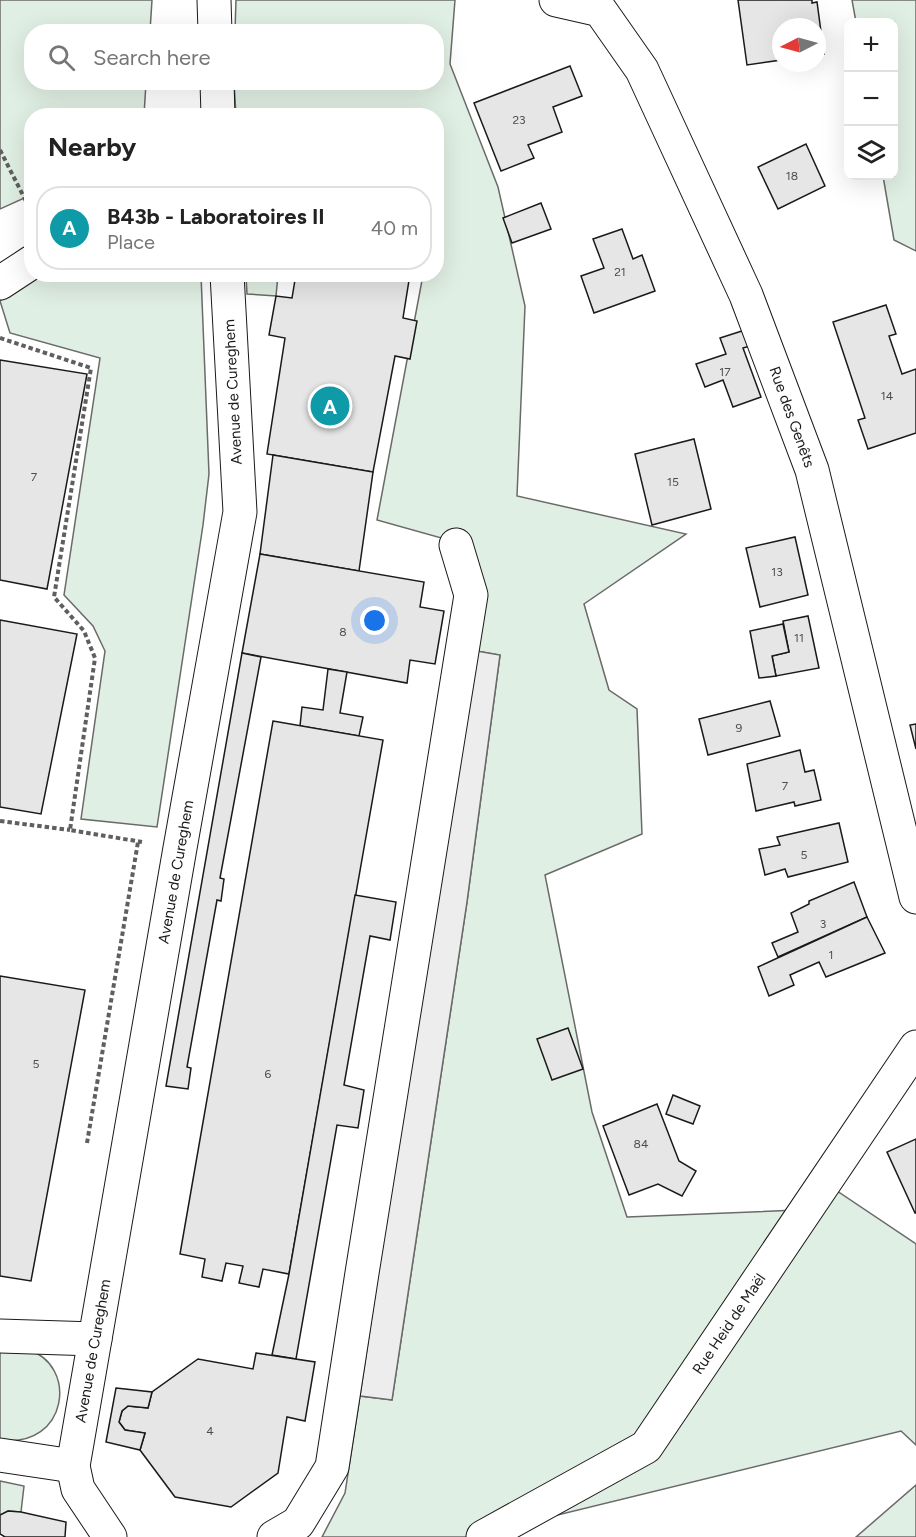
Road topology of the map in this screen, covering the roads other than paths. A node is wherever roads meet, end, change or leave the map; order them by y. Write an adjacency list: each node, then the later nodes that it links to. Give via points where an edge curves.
1 (214, 0): 3 (street)
2 (556, 0): 10 (street, Rue des Genêts, via 600,10 642,70 747,295 812,470)
3 (215, 24)
4 (217, 90): 5 (street)
5 (219, 108)
6 (24, 267): 8 (street)
7 (227, 282): 13 (street, Avenue de Cureghem, via 240,512)
8 (0, 283)
9 (456, 544): 17 (street, via 471,595 332,1467 297,1523)
10 (916, 897)
11 (916, 1047): 18 (street, Rue Heid de Maël, via 646,1447)
12 (0, 1336): 13 (street)
13 (95, 1339): 15 (street, Avenue de Cureghem)
14 (0, 1455): 15 (street)
15 (73, 1466): 16 (street, via 78,1489)
16 (110, 1537)
17 (274, 1537)
18 (483, 1537)

